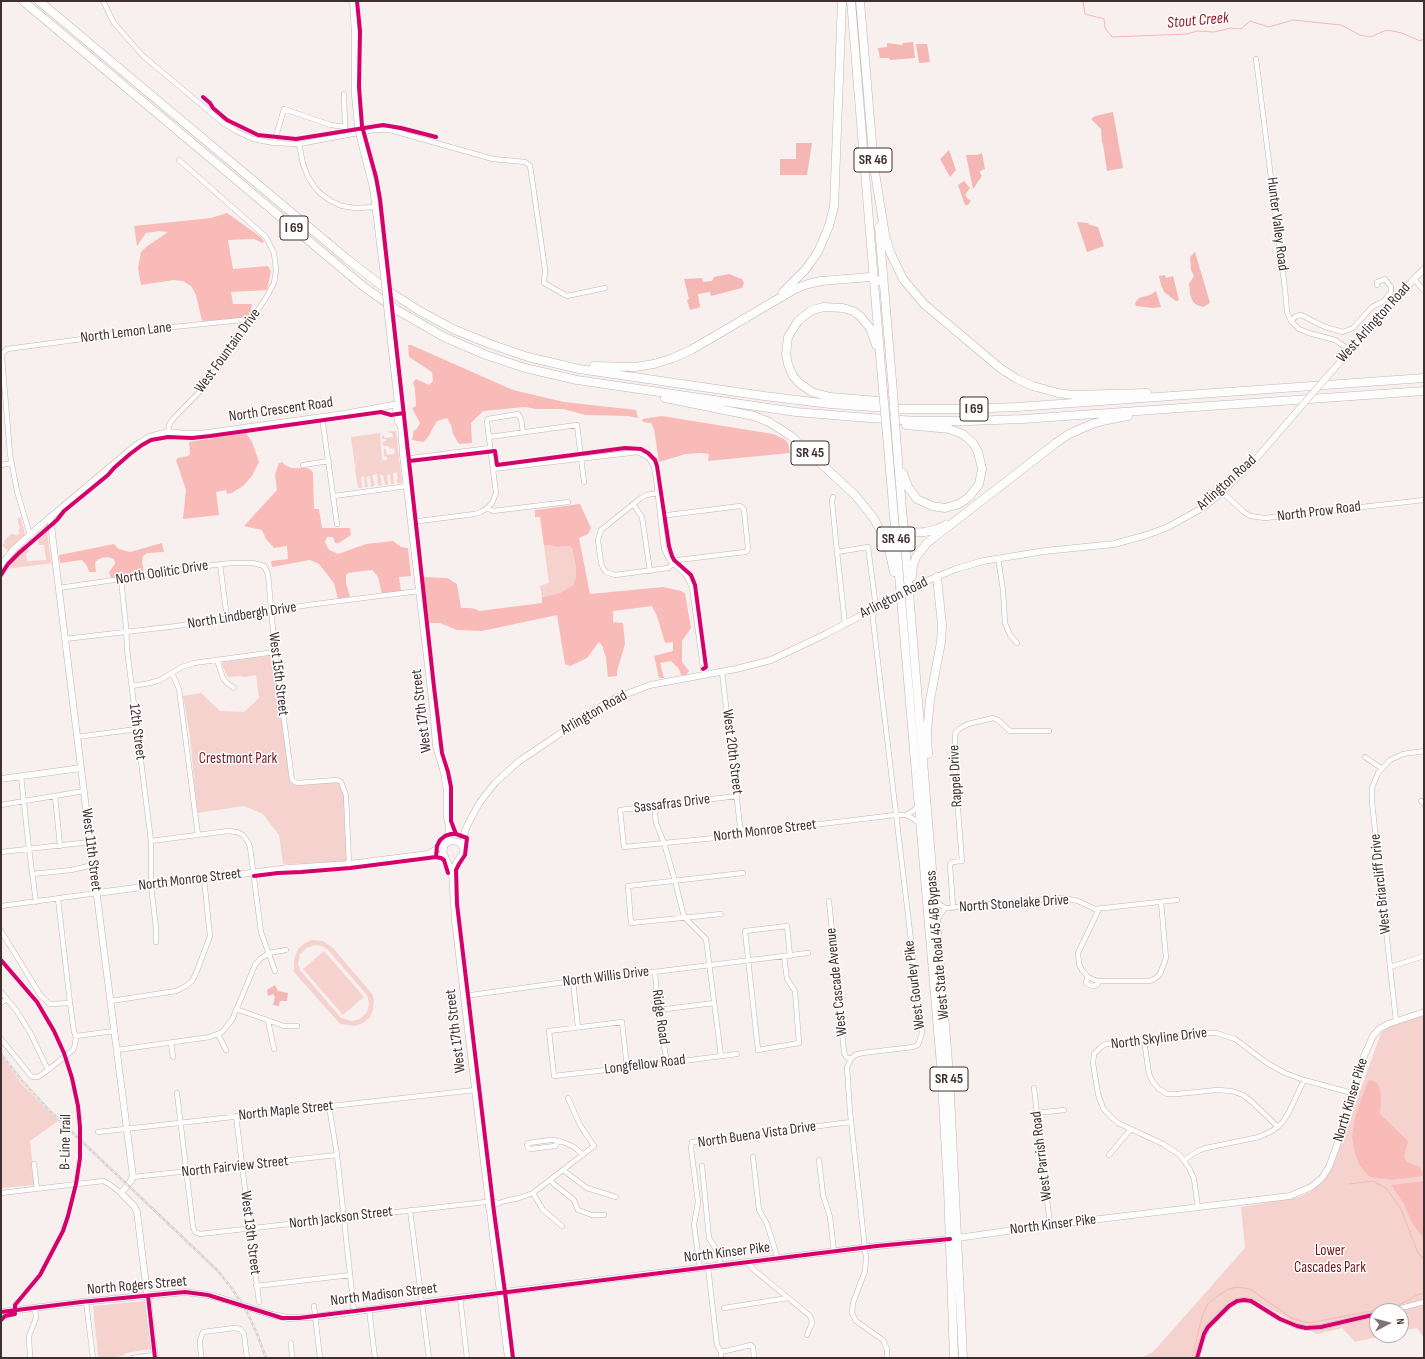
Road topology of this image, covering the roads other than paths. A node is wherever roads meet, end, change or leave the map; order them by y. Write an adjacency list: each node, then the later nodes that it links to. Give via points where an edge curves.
1 (23, 1): 31 (highway, I 69, via 353,279 397,310 444,337 499,360 558,376)
2 (39, 1): 28 (highway, I 69, via 347,259 388,290 453,329)
3 (103, 1): 12 (street, via 114,23 153,65 227,126 253,139)
4 (352, 1): 16 (street, West 17th Street, bridge, via 358,128)
5 (842, 1): 24 (highway, via 835,196 829,226 818,252 805,270 788,288)
6 (851, 1): 18 (highway, SR 46)
7 (860, 1): 15 (highway, SR 46)
8 (1256, 59): 26 (street, Hunter Valley Road, via 1287,312)
9 (344, 94): 10 (street)
10 (345, 127): 11 (street); 12 (street, via 284,109)
11 (348, 135): 13 (street); 21 (street, via 390,130 493,159 526,162 531,172 545,269 544,283 568,296)
12 (274, 143): 13 (street)
13 (299, 144): 16 (street, via 308,176 321,194 342,206)
14 (178, 160): 25 (street, West Fountain Drive, via 263,233 271,246 276,267 274,283)
15 (873, 160): 22 (highway, SR 46); 34 (highway, via 888,246 903,280 924,304 1005,372 1033,386 1067,394)
16 (376, 207): 35 (street, West 17th Street, bridge)
17 (1424, 269): 19 (street, West Arlington Road)
18 (874, 278): 22 (highway); 24 (highway, via 808,284); 32 (highway, SR 46)
19 (1414, 279): 23 (street); 27 (street, West Arlington Road)
20 (1377, 285): 26 (street, via 1377,282 1385,278 1390,292 1384,301 1372,307 1353,328 1343,332 1301,315)
21 (605, 288)
22 (884, 288): 43 (highway, SR 45, bridge)
23 (1424, 291)
24 (760, 310): 28 (highway, via 679,356 654,364 611,367)
25 (252, 319): 40 (street, West Fountain Drive, via 206,385 176,416); 48 (street, North Lemon Lane, via 218,321 7,349 2,354)
26 (1291, 321): 27 (street, via 1299,329 1334,340)
27 (1350, 350): 29 (street, West Arlington Road)
28 (528, 357): 37 (highway, I 69, via 586,370 790,400 857,406)
29 (1325, 378): 55 (street, Arlington Road, bridge, via 1254,461)
30 (1424, 378): 34 (highway, I 69)
31 (604, 384): 38 (highway, I 69); 88 (highway, SR 45, via 754,416 777,426 797,441 862,502 881,530 892,563)
32 (883, 388): 37 (highway, via 874,336 868,325 856,314 843,308 824,306 807,313 794,325 787,343 786,359 793,376 808,390 830,396); 64 (highway, SR 46, bridge)
33 (1424, 391): 36 (highway, I 69)
34 (1212, 393): 37 (highway, I 69, via 1004,408)
35 (398, 404): 39 (street, North Crescent Road); 45 (street, West 17th Street, via 396,409)
36 (1203, 406): 38 (highway, I 69, via 983,420 902,420); 62 (highway, via 1107,420 1080,429 1056,443)
37 (943, 409)
38 (836, 416): 43 (highway, via 959,432 973,443 980,457 982,474 977,487 966,500 952,507 937,508 922,502 906,482)
39 (322, 417): 40 (street, North Crescent Road, via 200,434); 47 (street)
40 (168, 432): 65 (street, via 152,436 138,444)
41 (523, 432): 42 (street); 42 (street, via 518,414 491,417 487,422); 46 (street, via 577,425)
42 (489, 437): 44 (street)
43 (896, 439): 68 (highway, SR 45)
44 (490, 448): 45 (street); 51 (street)
45 (404, 458): 53 (street, West 17th Street)
46 (581, 458): 51 (street); 52 (street); 54 (street, via 638,452 652,462)
47 (329, 461): 50 (street); 56 (street)
48 (11, 463): 49 (street); 69 (street)
49 (1, 465)
50 (302, 465)
51 (493, 469): 61 (street, via 496,493)
52 (584, 482)
53 (407, 486): 56 (street); 66 (street, West 17th Street)
54 (658, 492): 60 (street, via 646,495); 63 (street)
55 (1222, 492): 58 (street, North Prow Road, via 1250,516 1265,518); 71 (street, Arlington Road, via 1186,518 1147,535 1114,544)
56 (334, 496): 67 (street)
57 (833, 497): 70 (street)
58 (1424, 500)
59 (568, 502): 61 (street, via 493,511)
60 (633, 504): 76 (street, via 642,518); 76 (street, via 601,530 598,540 601,563 606,572 615,574)
61 (487, 508): 66 (street, via 475,514)
62 (970, 508): 68 (highway, via 937,529); 83 (highway, via 927,543 918,554 912,572)
63 (660, 516): 73 (street, via 664,550); 73 (street, via 740,506 744,510 747,551 678,560)
64 (894, 516): 68 (highway); 88 (highway, SR 46)
65 (50, 518): 69 (street); 79 (street, West 11th Street)
66 (411, 522): 80 (street, West 17th Street)
67 (337, 524)
68 (904, 532): 83 (highway, West State Road 45 46 Bypass / SR 45)
69 (30, 535): 74 (street)
70 (836, 552): 81 (street, West Gourley Pike, via 868,547); 85 (street)
71 (998, 558): 77 (street, Arlington Road); 89 (street, via 1005,623)
72 (220, 564): 75 (street, North Oolitic Drive, via 232,562); 78 (street, North Oolitic Drive); 84 (street)
73 (674, 564): 76 (street, via 668,568); 94 (street, via 685,574 692,587)
74 (1, 565)
75 (264, 566): 82 (street, West 15th Street, via 267,571)
76 (650, 570)
77 (937, 577): 81 (street, Arlington Road, bridge); 104 (highway, via 942,625 941,642 930,700 928,759)
78 (121, 580): 79 (street, North Oolitic Drive); 86 (street, 12th Street)
79 (59, 588): 87 (street, West 11th Street)
80 (419, 591): 82 (street, North Lindbergh Drive); 117 (street, West 17th Street, via 436,746 447,791)
81 (874, 608): 85 (street, Arlington Road); 114 (street, West Gourley Pike, via 873,620)
82 (271, 612): 84 (street, North Lindbergh Drive); 90 (street, West 15th Street)
83 (911, 612): 104 (highway, West State Road 45 46 Bypass / SR 45)
84 (227, 618): 86 (street, North Lindbergh Drive)
85 (845, 624): 92 (street, Arlington Road, via 771,660)
86 (126, 632): 87 (street, North Lindbergh Drive); 95 (street, 12th Street)
87 (65, 640): 99 (street, West 11th Street)
88 (904, 643): 112 (highway, West State Road 45 46 Bypass / SR 45)
89 (1017, 643)
90 (275, 652): 91 (street); 136 (street, West 15th Street, via 291,775 294,782 341,782 346,795)
91 (217, 660): 93 (street, via 190,664); 96 (street, via 223,678)
92 (722, 672): 94 (street, Arlington Road); 109 (street, West 20th Street)
93 (172, 673): 95 (street, via 160,680); 120 (street, via 179,689)
94 (704, 674): 118 (street, Arlington Road, via 661,682 630,692 600,706 500,777 482,799)
95 (132, 686): 97 (street, 12th Street)
96 (234, 688)
97 (137, 729): 99 (street); 121 (street, 12th Street)
98 (1049, 731): 154 (street, Rappel Drive, via 1010,731 993,718 968,724 957,731 954,738 955,772 962,861 950,863)
99 (77, 737): 102 (street, West 11th Street)
100 (1424, 751): 103 (street, via 1400,755)
101 (1365, 757): 103 (street)
102 (81, 768): 105 (street); 107 (street, West 11th Street)
103 (1381, 768): 169 (street, West Briarcliff Drive, via 1373,784 1372,798)
104 (924, 770): 135 (highway, West State Road 45 46 Bypass / SR 45)
105 (21, 776): 106 (street); 110 (street)
106 (1, 779)
107 (84, 791): 108 (street); 123 (street, West 11th Street)
108 (56, 796): 110 (street); 126 (street)
109 (737, 796): 113 (street, Sassafras Drive); 119 (street, West 20th Street, via 740,826)
110 (24, 800): 111 (street); 129 (street)
111 (1, 805)
112 (919, 805): 115 (street); 116 (highway, West State Road 45 46 Bypass / SR 45)
113 (654, 806): 125 (street, via 656,823); 127 (street, Sassafras Drive, via 620,810)
114 (895, 815): 115 (street, North Monroe Street); 119 (street, North Monroe Street, via 764,831); 201 (street, West Gourley Pike, via 922,1033 918,1045 913,1047 862,1053)
115 (906, 815): 116 (street)
116 (920, 824): 131 (highway, West State Road 45 46 Bypass / SR 45)
117 (449, 828): 122 (street, West 17th Street); 124 (street, West 17th Street)
118 (465, 831): 122 (street, Arlington Road); 128 (street, Arlington Road)
119 (743, 831): 125 (street, North Monroe Street, via 735,836)
120 (198, 835): 121 (street); 138 (street, via 231,831 243,836 250,847)
121 (151, 841): 144 (street, 12th Street)
122 (456, 841): 124 (street); 128 (street)
123 (90, 842): 126 (street); 137 (street, West 11th Street)
124 (446, 843): 132 (street, North Monroe Street); 133 (street, via 443,850)
125 (664, 843): 127 (street, North Monroe Street); 143 (street)
126 (60, 846): 129 (street)
127 (624, 847)
128 (463, 848): 134 (street, via 463,855)
129 (29, 849): 130 (street); 141 (street)
130 (1, 852)
131 (922, 852): 135 (highway, via 928,855); 183 (highway, West State Road 45 46 Bypass / SR 45)
132 (428, 854): 133 (street, North Monroe Street); 136 (street, North Monroe Street)
133 (445, 857): 134 (street, via 452,861); 139 (street, West 17th Street)
134 (458, 860): 139 (street, West 17th Street)
135 (932, 862): 149 (highway, West State Road 45 46 Bypass / SR 45)
136 (349, 864): 138 (street, North Monroe Street)
137 (93, 865): 141 (street); 145 (street, West 11th Street)
138 (254, 872): 142 (street, North Monroe Street); 162 (street, via 261,932)
139 (452, 872): 174 (street, West 17th Street)
140 (743, 873): 143 (street)
141 (32, 874): 150 (street)
142 (204, 879): 144 (street, North Monroe Street); 176 (street, via 210,936 192,981 176,991)
143 (675, 881): 157 (street); 157 (street, via 628,886 631,923)
144 (151, 885): 145 (street, North Monroe Street); 160 (street, 12th Street)
145 (97, 893): 146 (street, North Monroe Street); 176 (street, West 11th Street)
146 (58, 899): 150 (street, North Monroe Street); 178 (street)
147 (1177, 900): 151 (street, North Stonelake Drive)
148 (828, 901): 201 (street, West Cascade Avenue, via 844,1052 846,1057)
149 (935, 901): 153 (street, North Stonelake Drive); 158 (highway, West State Road 45 46 Bypass / SR 45)
150 (36, 902): 152 (street, North Monroe Street)
151 (1161, 902): 155 (street, North Stonelake Drive); 155 (street, via 1166,958 1159,976 1148,981 1099,981 1097,985 1092,986 1086,982 1088,977 1079,964 1078,953)
152 (1, 906)
153 (945, 908): 154 (street, North Stonelake Drive); 158 (street, North Stonelake Drive)
154 (953, 908): 155 (street, North Stonelake Drive, via 1071,898)
155 (1099, 909)
156 (721, 914): 157 (street)
157 (685, 918): 168 (street, via 706,939)
158 (937, 920): 188 (highway, West State Road 45 46 Bypass / SR 45)
159 (1, 931): 178 (street, via 41,996 50,1004)
160 (156, 942)
161 (286, 950): 162 (street)
162 (269, 953): 170 (street); 180 (street, via 253,968)
163 (808, 953): 165 (street, North Willis Drive)
164 (784, 956): 165 (street, North Willis Drive); 167 (street, North Willis Drive); 167 (street, via 787,979 795,991 799,1043 758,1050)
165 (790, 956): 167 (street, via 786,926 745,931)
166 (1424, 956): 169 (street)
167 (749, 961): 168 (street, North Willis Drive)
168 (710, 965): 171 (street, North Willis Drive); 179 (street)
169 (1390, 967): 185 (street, West Briarcliff Drive)
170 (275, 971)
171 (655, 972): 172 (street, North Willis Drive); 181 (street, Ridge Road)
172 (573, 981): 174 (street, North Willis Drive); 187 (street)
173 (1, 992): 175 (street)
174 (464, 996): 207 (street, West 17th Street)
175 (7, 999): 177 (street); 204 (street, via 31,1034)
176 (110, 1001): 189 (street, West 11th Street)
177 (1, 1003)
178 (70, 1003): 191 (street)
179 (714, 1003): 181 (street); 199 (street)
180 (236, 1009): 184 (street); 190 (street, via 230,1024)
181 (658, 1010): 202 (street, Ridge Road)
182 (1424, 1012): 185 (street, North Kinser Pike)
183 (937, 1018): 188 (highway); 248 (highway, West State Road 45 46 Bypass / SR 45)
184 (268, 1021): 186 (street, via 284,1026); 195 (street)
185 (1396, 1021): 209 (street, North Kinser Pike, via 1383,1026 1371,1038)
186 (297, 1026)
187 (578, 1027): 203 (street, via 622,1022); 203 (street, Longfellow Road, via 549,1031 554,1076)
188 (945, 1029): 248 (highway, West State Road 45 46 Bypass / SR 45, via 952,1122)
189 (114, 1032): 191 (street); 196 (street, West 11th Street)
190 (218, 1034): 194 (street); 197 (street)
191 (76, 1036): 204 (street, via 73,1050)
192 (1, 1039): 204 (street, via 31,1076 38,1077)
193 (1144, 1040): 205 (street, North Skyline Drive, via 1204,1032 1222,1034 1242,1043 1276,1068); 217 (street, via 1149,1074 1159,1089 1167,1094 1232,1091 1252,1102); 219 (street, North Skyline Drive, via 1106,1044 1093,1056 1096,1086 1103,1108 1111,1117)
194 (171, 1043): 196 (street); 200 (street)
195 (274, 1049)
196 (117, 1050): 218 (street, West 11th Street)
197 (226, 1050)
198 (737, 1054): 199 (street, Longfellow Road)
199 (721, 1056): 202 (street, Longfellow Road)
200 (173, 1057)
201 (851, 1059): 216 (street, via 846,1072)
202 (667, 1062): 203 (street, Longfellow Road)
203 (627, 1067)
204 (48, 1070)
205 (1304, 1080): 209 (street, North Skyline Drive); 217 (street, via 1289,1112)
206 (1034, 1088): 213 (street, West Parrish Road)
207 (475, 1090): 211 (street, North Maple Street); 240 (street, West 17th Street)
208 (177, 1093): 215 (street)
209 (1352, 1093): 241 (street, North Kinser Pike, via 1328,1167 1322,1178 1311,1187 1290,1196)
210 (568, 1098): 223 (street, via 580,1125 594,1146)
211 (329, 1106): 214 (street, North Maple Street); 222 (street)
212 (1064, 1110): 213 (street)
213 (1037, 1113): 245 (street, West Parrish Road)
214 (236, 1116): 215 (street, North Maple Street); 229 (street, West 13th Street)
215 (181, 1122): 218 (street, North Maple Street); 232 (street)
216 (851, 1122): 249 (street); 255 (street, North Buena Vista Drive, via 692,1142 698,1202 694,1225)
217 (1278, 1127): 227 (street, via 1259,1137 1206,1148)
218 (126, 1128): 220 (street, North Maple Street); 234 (street, West 11th Street)
219 (1131, 1130): 224 (street); 227 (street, via 1170,1148)
220 (98, 1132)
221 (558, 1141): 221 (street, via 551,1140 527,1145 530,1149 555,1146); 223 (street, via 570,1145)
222 (336, 1155): 229 (street, North Fairview Street); 244 (street)
223 (583, 1155): 231 (street)
224 (1109, 1155)
225 (753, 1157): 251 (street, via 759,1210 767,1224)
226 (819, 1160): 250 (street)
227 (1184, 1160): 241 (street, via 1194,1179)
228 (34, 1164): 235 (street)
229 (242, 1166): 232 (street, North Fairview Street); 247 (street, West 13th Street)
230 (702, 1166): 253 (street, via 709,1238 719,1254)
231 (563, 1170): 233 (street); 239 (street, via 587,1188)
232 (186, 1172): 234 (street, North Fairview Street); 247 (street, North Jackson Street, via 196,1232 200,1234)
233 (550, 1180): 237 (street); 243 (street, via 574,1200 578,1210 592,1215)
234 (130, 1182): 238 (street)
235 (37, 1189): 236 (street); 238 (street, via 103,1181)
236 (1, 1193)
237 (533, 1193): 240 (street, North Jackson Street, via 496,1205); 246 (street, via 543,1210)
238 (121, 1194): 259 (street, via 137,1210)
239 (616, 1197)
240 (488, 1204): 242 (street, North Jackson Street); 258 (street, West 17th Street)
241 (1198, 1208): 245 (street, North Kinser Pike)
242 (410, 1210): 244 (street, North Jackson Street); 265 (street)
243 (604, 1215)
244 (343, 1219): 247 (street, North Jackson Street); 256 (street)
245 (1050, 1224): 248 (street, North Kinser Pike)
246 (562, 1226)
247 (249, 1229): 257 (street, West 13th Street)
248 (954, 1239): 249 (street, North Kinser Pike); 294 (highway, West State Road 45 46 Bypass / SR 45); 295 (highway, West State Road 45 46 Bypass / SR 45)
249 (865, 1248): 250 (street, North Kinser Pike); 293 (street, via 865,1271 853,1303 852,1313 858,1323 883,1340)
250 (834, 1252): 251 (street, North Kinser Pike)
251 (778, 1259): 252 (street, North Kinser Pike)
252 (747, 1262): 253 (street, North Kinser Pike); 261 (street)
253 (720, 1263): 254 (street, North Kinser Pike)
254 (708, 1267): 255 (street, North Kinser Pike); 278 (street)
255 (700, 1268): 258 (street, North Kinser Pike)
256 (350, 1275): 257 (street); 271 (street)
257 (256, 1286): 263 (street, West 13th Street)
258 (500, 1292): 260 (street, North Madison Street); 290 (street, West 17th Street)
259 (148, 1296): 262 (street, North Rogers Street); 273 (street, North Rogers Street, bridge, via 197,1293); 279 (street)
260 (460, 1297): 265 (street, North Madison Street); 289 (street)
261 (788, 1298): 269 (street); 276 (street, via 811,1318 812,1326)
262 (86, 1302): 268 (street, North Rogers Street); 281 (street)
263 (259, 1302)
264 (1424, 1302): 267 (street)
265 (422, 1303): 270 (street, North Madison Street); 288 (street)
266 (314, 1306): 275 (street)
267 (1409, 1306)
268 (35, 1308): 272 (street, North Rogers Street); 280 (street, via 36,1318 29,1336)
269 (724, 1308)
270 (368, 1309): 271 (street, North Madison Street); 287 (street)
271 (354, 1311): 275 (street, North Madison Street)
272 (1, 1312)
273 (272, 1315): 275 (street, North Madison Street, via 289,1318)
274 (1369, 1316): 296 (street, via 1306,1328 1280,1318 1251,1302 1237,1301 1208,1327)
275 (314, 1317): 286 (street)
276 (807, 1335)
277 (291, 1343): 285 (street)
278 (720, 1352): 291 (street); 292 (street, via 751,1345)
279 (155, 1357): 282 (street)
280 (30, 1358)
281 (93, 1358)
282 (132, 1358)
283 (201, 1358): 284 (street, via 200,1340 203,1332 234,1328 241,1330 244,1335)
284 (247, 1358)
285 (292, 1358)
286 (320, 1358)
287 (375, 1358)
288 (429, 1358)
289 (467, 1358)
290 (508, 1358)
291 (721, 1358)
292 (754, 1358)
293 (887, 1358)
294 (954, 1358)
295 (963, 1358)
296 (1197, 1358)

